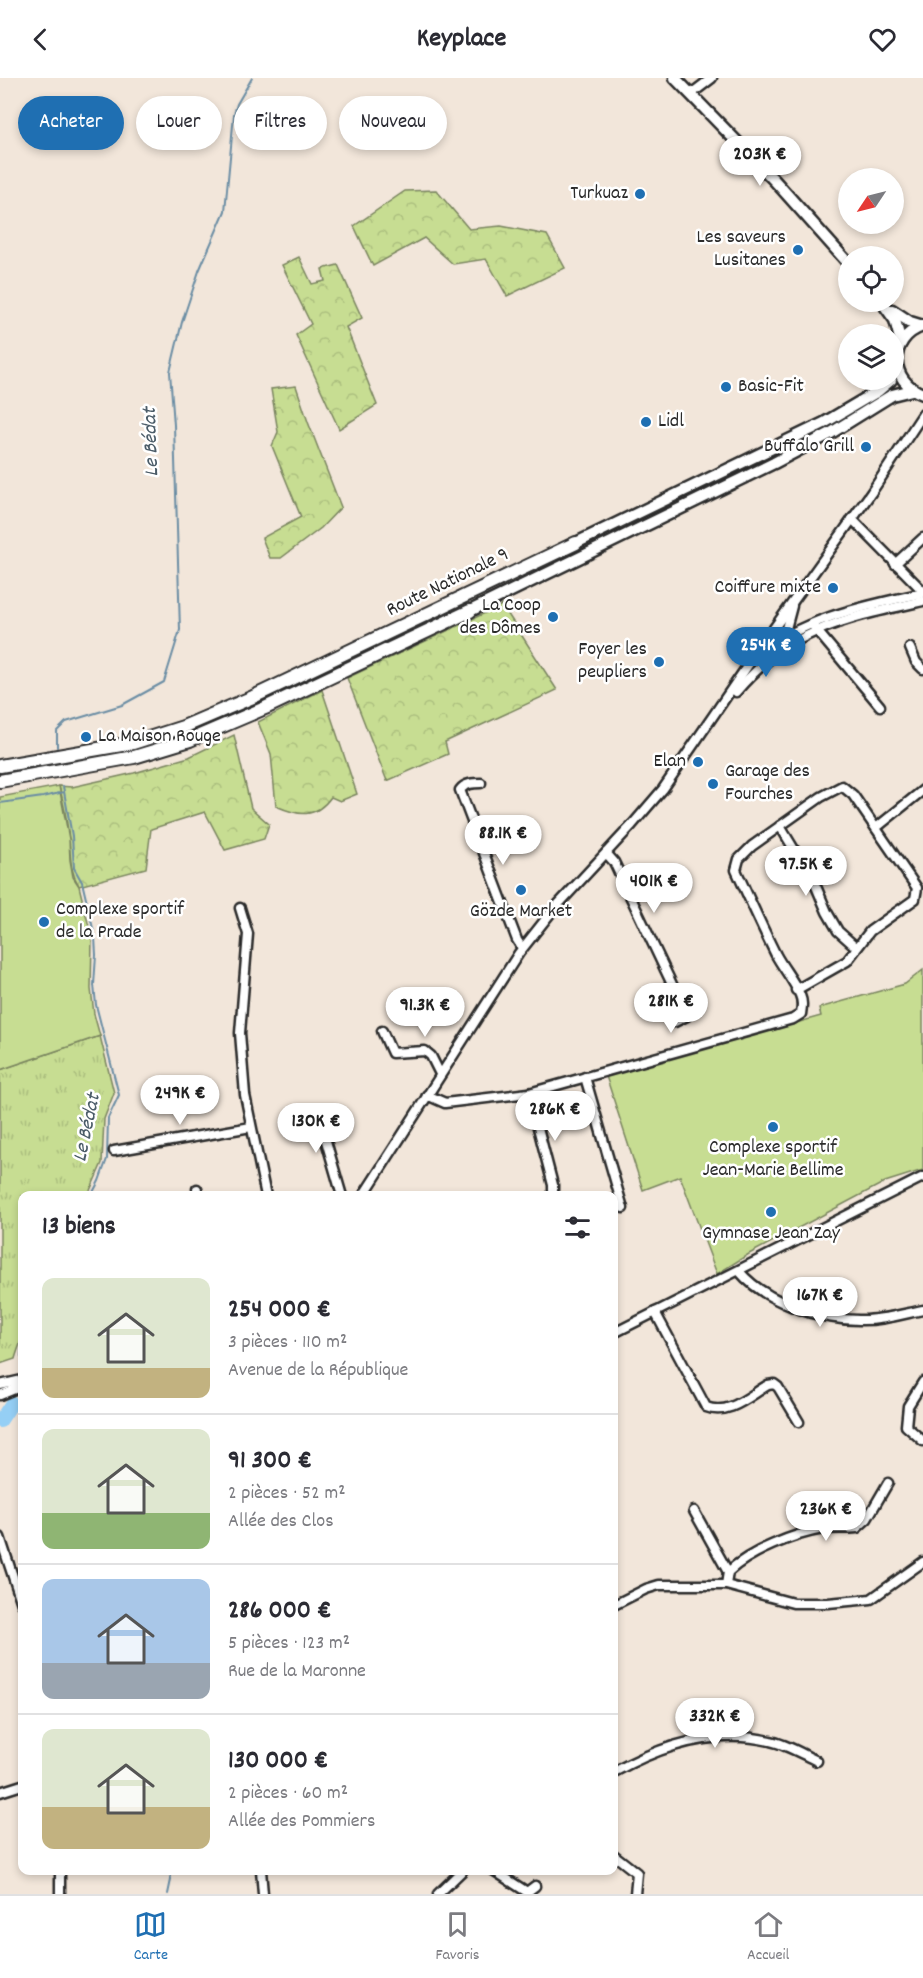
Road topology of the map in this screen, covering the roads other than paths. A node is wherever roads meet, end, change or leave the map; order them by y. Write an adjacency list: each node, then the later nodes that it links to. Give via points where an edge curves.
1 (675, 78): 3 (main road)
2 (712, 78): 3 (street)
3 (690, 94): 4 (main road)
4 (838, 252)
5 (896, 312): 6 (main road)
6 (923, 326): 7 (main road)
7 (904, 339)
8 (904, 381): 10 (main road)
9 (879, 390): 15 (main road, Route Nationale 9, via 824,423)
10 (912, 390): 11 (main road); 20 (main road, via 892,395 774,463)
11 (923, 394)
12 (923, 414): 13 (street)
13 (852, 519): 16 (street); 18 (street)
14 (923, 538): 16 (street)
15 (576, 543): 29 (highway, Route Nationale 9, via 183,727 133,743)
16 (896, 564): 17 (street)
17 (923, 592): 21 (street, via 855,609)
18 (794, 600): 22 (street); 25 (street)
19 (923, 601): 21 (street)
20 (470, 611): 30 (highway, via 211,732 160,750)
21 (814, 627): 22 (street); 24 (street); 27 (street)
22 (783, 638): 24 (street); 25 (street)
23 (910, 648): 26 (street)
24 (782, 650): 28 (street, via 760,665)
25 (751, 661): 28 (street)
26 (923, 669)
27 (880, 706)
28 (710, 722): 35 (street, via 663,789)
29 (0, 766)
30 (0, 781)
31 (481, 783): 38 (street, via 460,790)
32 (923, 790): 34 (street)
33 (780, 826): 34 (street, via 842,786); 37 (street, via 838,931); 39 (street, via 739,859 736,870)
34 (876, 828): 37 (street, via 917,888 915,899 870,931)
35 (606, 854): 38 (street); 40 (street, via 614,862)
36 (240, 908): 47 (street, via 248,934 240,1033)
37 (856, 947): 39 (street, via 847,961)
38 (522, 948): 42 (street)
39 (796, 990): 43 (street, via 802,1004 801,1014 793,1019)
40 (676, 992)
41 (382, 1031): 42 (street, via 392,1053 425,1051)
42 (440, 1074): 45 (street)
43 (585, 1077): 44 (street); 54 (street)
44 (529, 1093): 45 (street, via 445,1102); 53 (street)
45 (427, 1095): 52 (street)
46 (336, 1118): 51 (street, via 324,1134)
47 (251, 1127): 48 (street); 50 (street)
48 (114, 1151)
49 (923, 1177): 57 (street)
50 (265, 1191)
51 (341, 1191)
52 (366, 1191)
53 (553, 1191)
54 (617, 1191)
55 (618, 1194): 56 (street)
56 (622, 1208)
57 (739, 1271): 58 (street, via 770,1296 824,1315 859,1320); 59 (street)
58 (923, 1310)
59 (655, 1312): 60 (street); 66 (street, via 706,1407 715,1411 728,1409 774,1384)
60 (618, 1331)
61 (18, 1381): 63 (street)
62 (923, 1382): 67 (street, via 908,1406 906,1426)
63 (0, 1385)
64 (18, 1388): 65 (street)
65 (0, 1395)
66 (799, 1422)
67 (923, 1440)
68 (888, 1483): 72 (street, via 867,1519 857,1528 823,1529 788,1539 753,1554)
69 (694, 1511): 72 (street)
70 (0, 1537): 74 (street)
71 (923, 1562): 73 (street, via 871,1599 793,1603)
72 (728, 1572): 73 (street)
73 (726, 1585): 75 (street, via 660,1585)
74 (18, 1592)
75 (618, 1603)
76 (817, 1761): 77 (street, via 772,1741 735,1735 690,1741)
77 (618, 1770)
78 (18, 1786): 79 (street)
79 (0, 1792)
80 (618, 1858): 89 (street, via 637,1873)
81 (60, 1875): 86 (street)
82 (261, 1875): 87 (street)
83 (458, 1875): 88 (street)
84 (501, 1875): 85 (street, via 527,1892)
85 (536, 1886)
86 (60, 1894)
87 (263, 1894)
88 (438, 1894)
89 (635, 1894)

